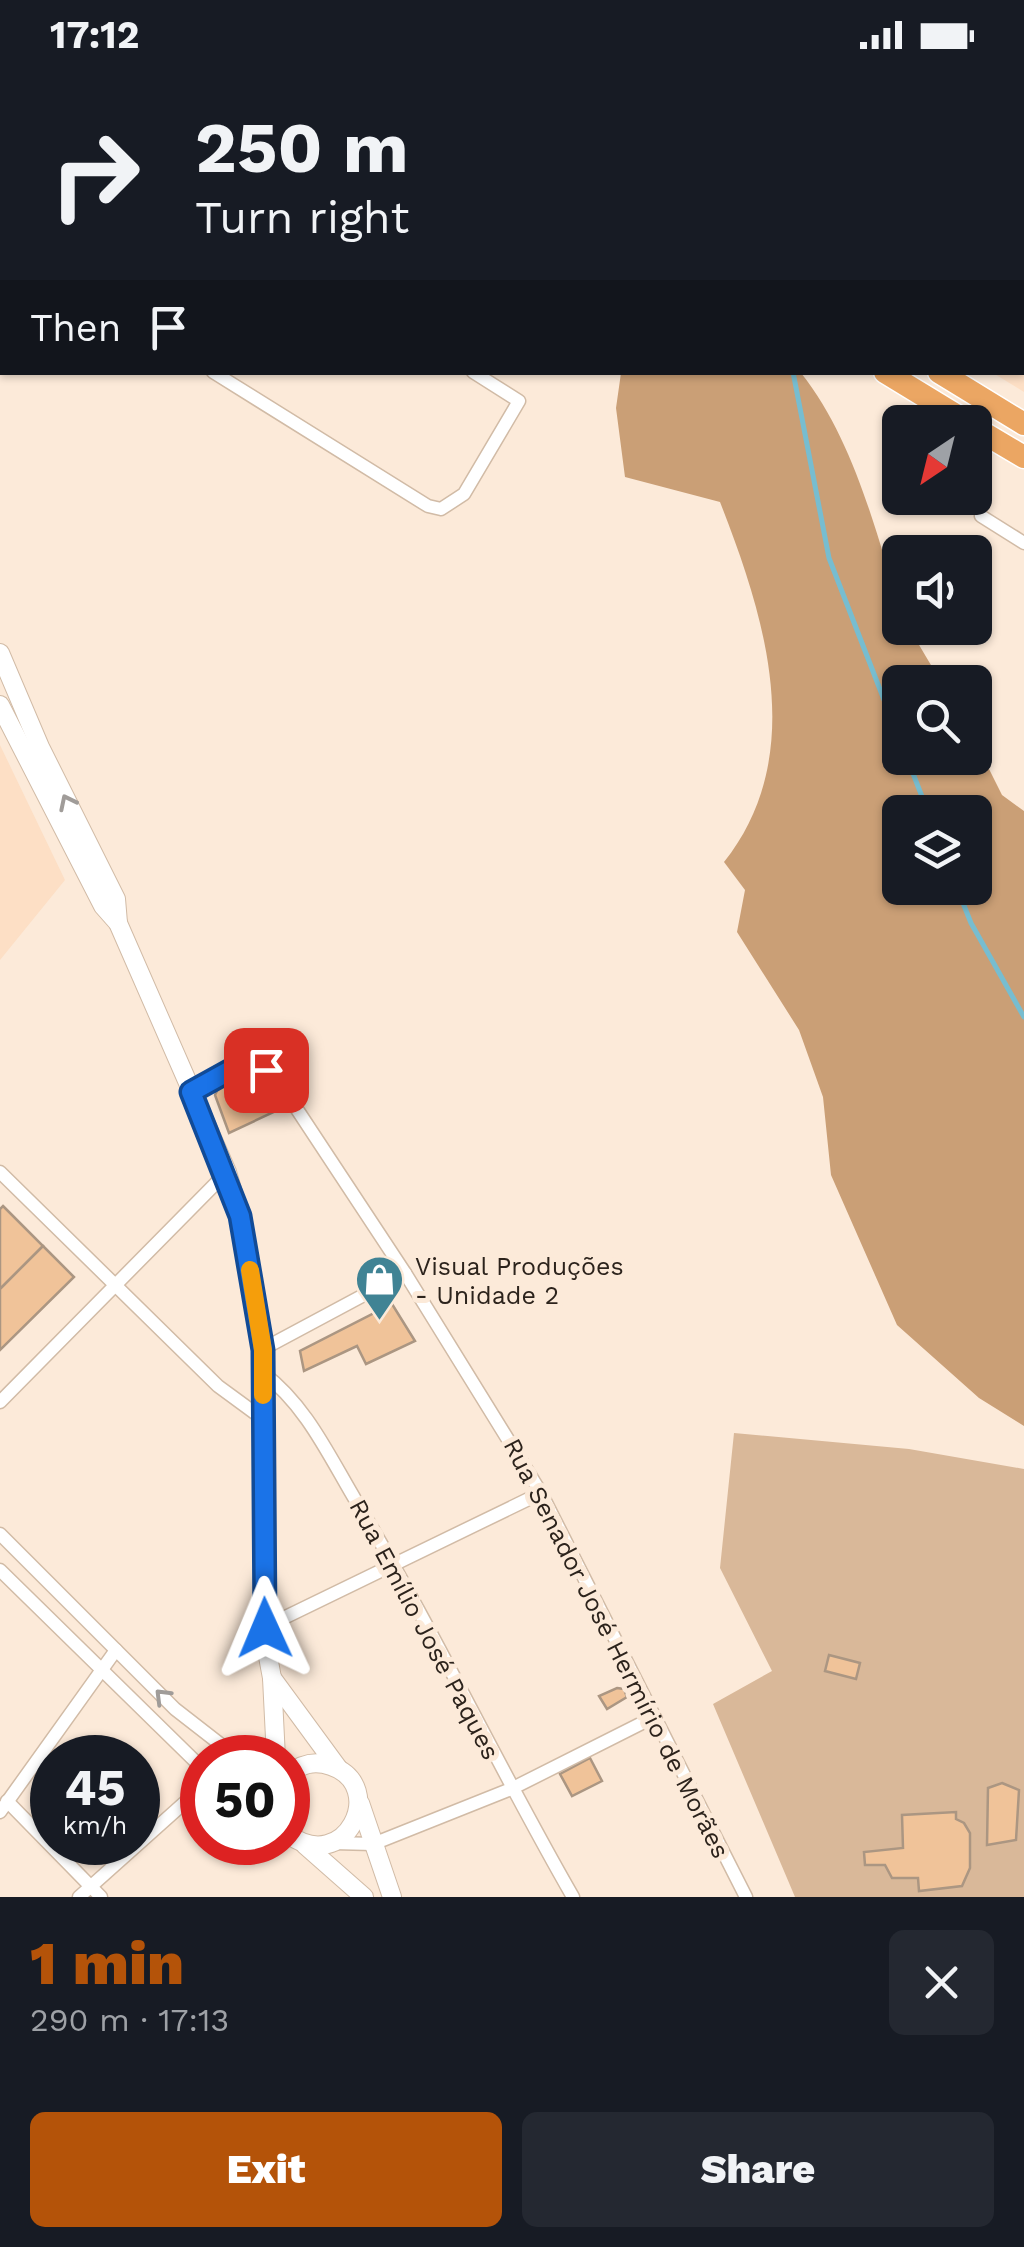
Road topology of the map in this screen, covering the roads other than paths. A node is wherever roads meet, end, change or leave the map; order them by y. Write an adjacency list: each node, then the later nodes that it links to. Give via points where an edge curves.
1 (218, 375): 2 (street, via 442,509 464,494 519,402)
2 (478, 375)
3 (890, 375): 5 (highway)
4 (944, 375): 6 (highway)
5 (939, 405)
6 (1024, 424)
7 (992, 438): 8 (highway)
8 (1024, 458)
9 (981, 516): 10 (street)
10 (1024, 543)
11 (0, 653): 13 (main road, one-way to 11, via 116,899)
12 (0, 705): 13 (main road, via 103,906)
13 (118, 923): 14 (main road)
14 (191, 1092): 16 (main road); 17 (street, Rua Senador José Hermírio de Morães, via 238,1066 266,1070)
15 (0, 1172): 18 (street)
16 (226, 1172): 18 (street); 19 (main road)
17 (405, 1272): 19 (street); 23 (street, Rua Senador José Hermírio de Morães)
18 (115, 1284): 21 (street); 22 (street, via 218,1386)
19 (263, 1350): 20 (main road)
20 (263, 1372): 22 (main road); 25 (street, Rua Emílio José Paques, via 296,1402)
21 (0, 1402)
22 (263, 1419): 27 (main road)
23 (541, 1493): 25 (street); 31 (street, Rua Senador José Hermírio de Morães)
24 (0, 1534): 28 (street)
25 (394, 1565): 27 (street); 37 (street, Rua Emílio José Paques)
26 (0, 1570): 29 (street)
27 (265, 1628): 30 (main road)
28 (116, 1650): 29 (street); 32 (street, one-way to 28)
29 (101, 1668): 34 (street); 40 (street)
30 (272, 1678): 33 (main road); 36 (main road)
31 (654, 1717): 37 (street); 51 (street, Rua Senador José Hermírio de Morães)
32 (209, 1735)
33 (275, 1735)
34 (180, 1746)
35 (310, 1763): 36 (main road)
36 (338, 1768): 38 (main road)
37 (511, 1789): 43 (street); 50 (street, Rua Emílio José Paques)
38 (358, 1795): 41 (main road, via 354,1823); 43 (main road)
39 (180, 1806): 45 (street)
40 (4, 1807): 45 (street)
41 (332, 1843): 42 (main road); 43 (street)
42 (310, 1844)
43 (373, 1844): 49 (main road)
44 (310, 1848): 48 (main road)
45 (90, 1886): 46 (street); 47 (street)
46 (79, 1897)
47 (101, 1897)
48 (364, 1897)
49 (392, 1897)
50 (573, 1897)
51 (746, 1897)

